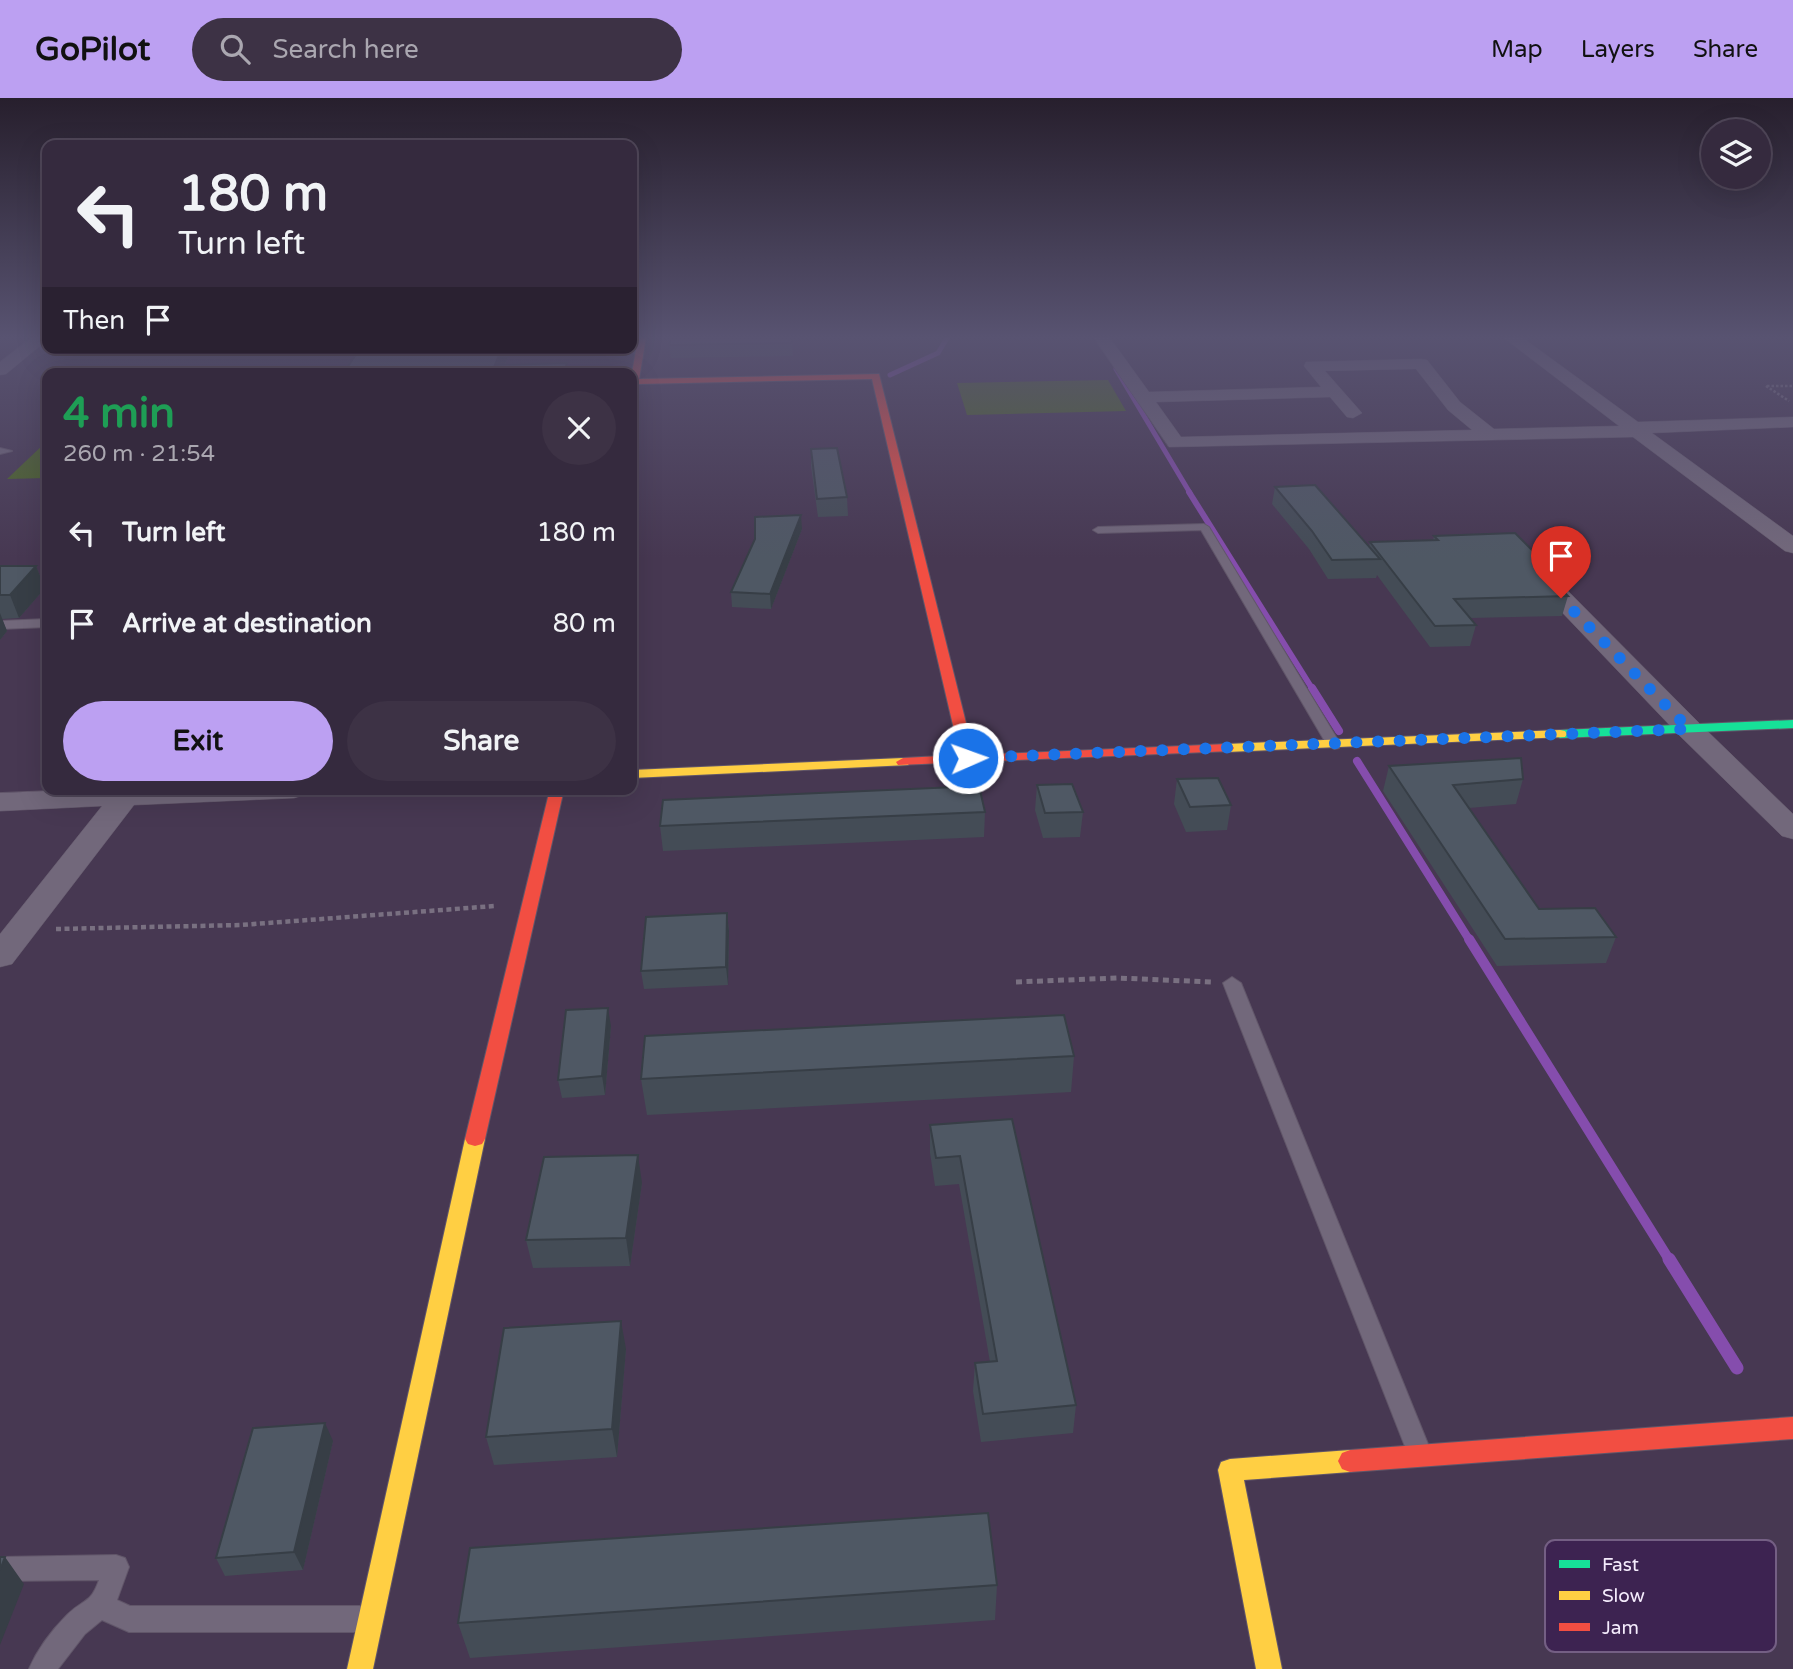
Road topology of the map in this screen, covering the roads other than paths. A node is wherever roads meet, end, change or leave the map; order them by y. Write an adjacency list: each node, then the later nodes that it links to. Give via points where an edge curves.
1 (885, 411): 16 (street)
2 (1154, 411): 7 (street, via 1176,443)
3 (1461, 411): 7 (street)
4 (1609, 411): 6 (street)
5 (1793, 422): 6 (street)
6 (1634, 430): 7 (street); 9 (street)
7 (1490, 436)
8 (1098, 530): 15 (lane, via 1204,527)
9 (1793, 546)
10 (1543, 579): 14 (street)
11 (42, 623): 12 (lane)
12 (0, 625)
13 (1793, 724): 14 (street)
14 (1689, 729): 15 (street); 22 (street)
15 (1334, 745): 16 (street)
16 (968, 758): 17 (street)
17 (637, 774)
18 (167, 795): 20 (street)
19 (556, 795): 29 (street)
20 (125, 797): 21 (street); 23 (street)
21 (0, 802)
22 (1793, 830)
23 (0, 956)
24 (1232, 984): 26 (lane)
25 (1793, 1428): 26 (street)
26 (1421, 1457): 32 (street, via 1230,1470)
27 (0, 1569): 28 (lane, via 116,1567)
28 (102, 1606): 29 (lane, via 129,1619); 30 (lane, via 75,1623)
29 (369, 1619): 31 (street)
30 (42, 1669)
31 (360, 1669)
32 (1269, 1669)

